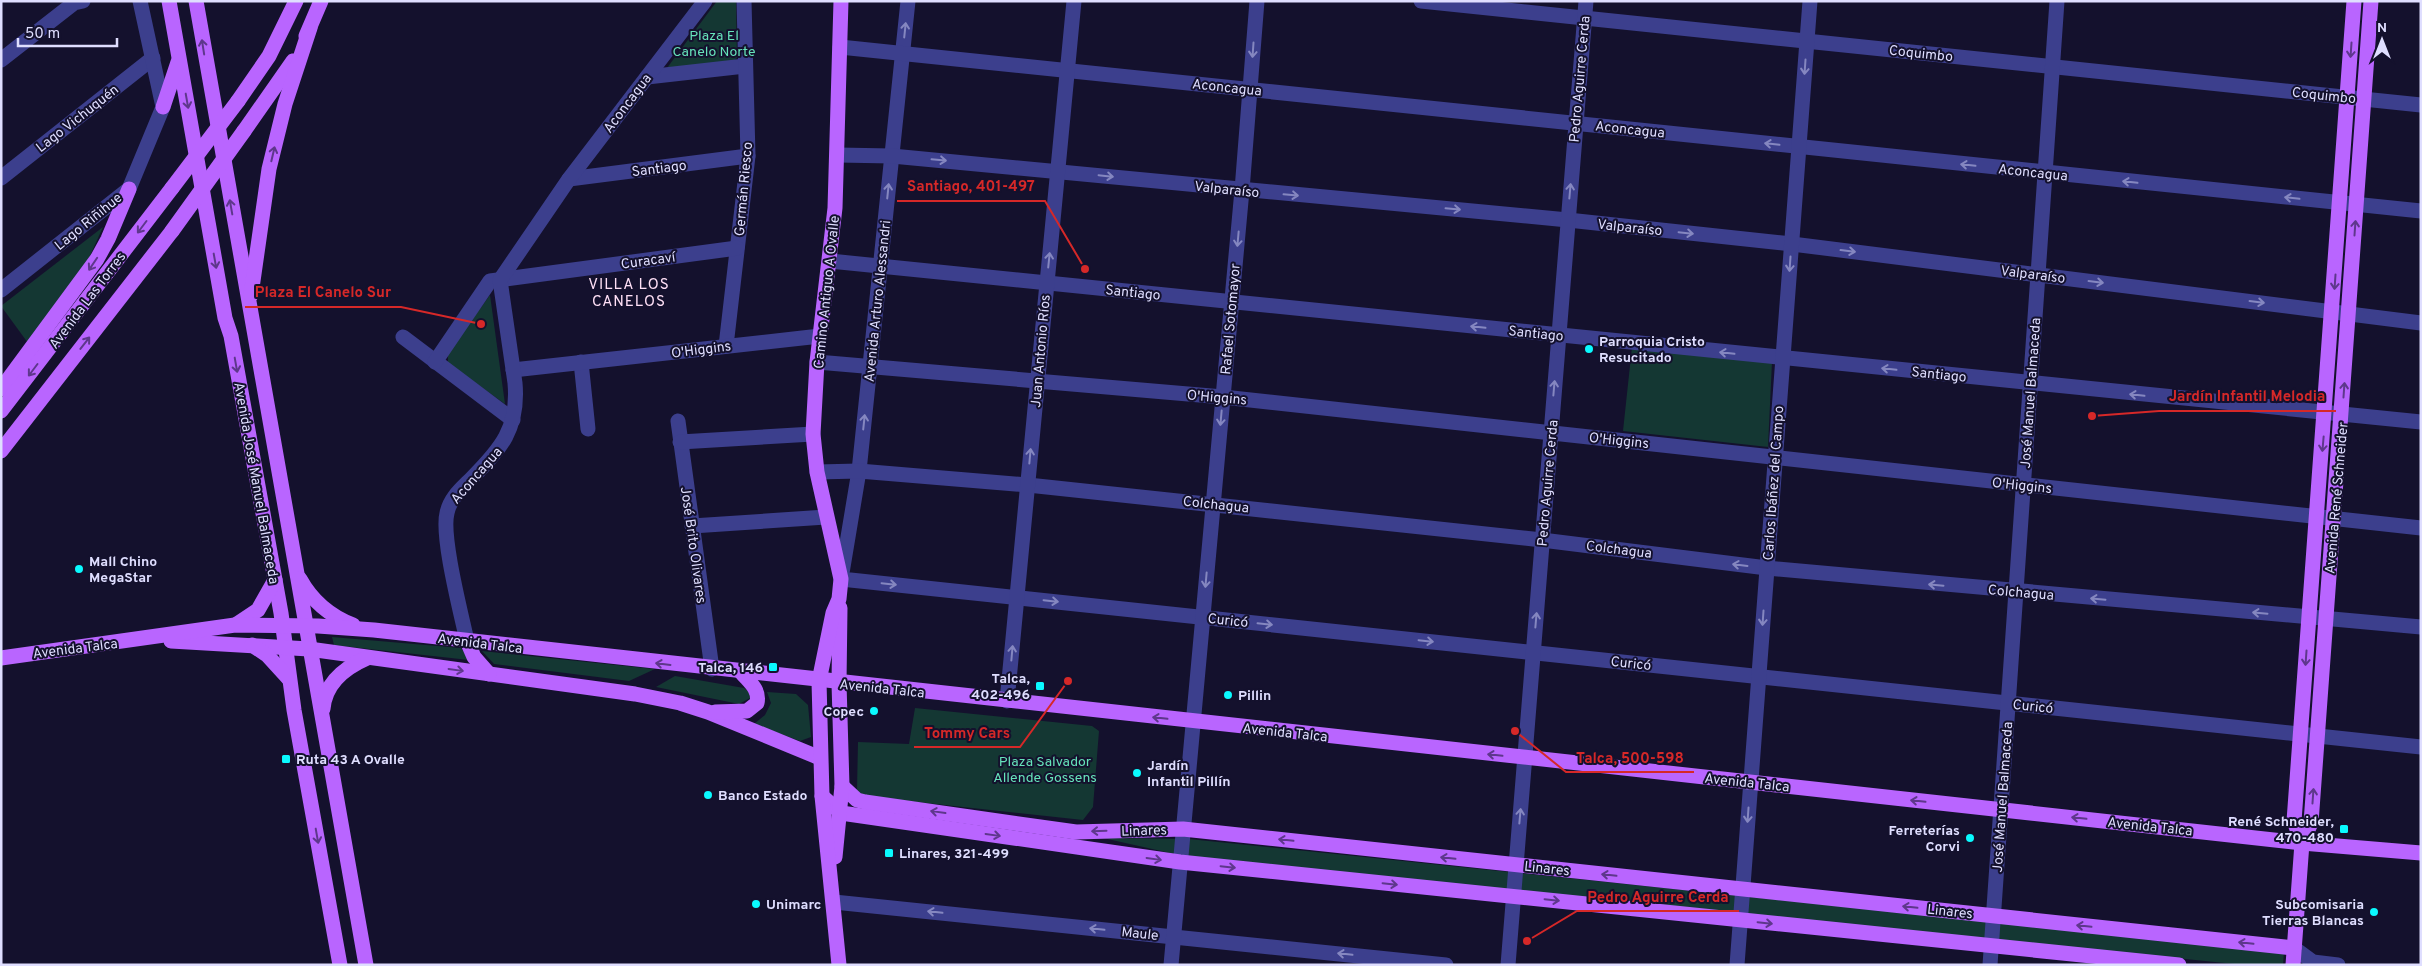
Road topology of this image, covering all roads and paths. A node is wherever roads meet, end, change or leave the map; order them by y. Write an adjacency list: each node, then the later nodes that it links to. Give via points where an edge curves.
1 (83, 1): 26 (street, via 74,3)
2 (140, 1): 24 (street)
3 (169, 1): 25 (main road, Avenida José Manuel Balmaceda)
4 (196, 1): 60 (main road, Avenida José Manuel Balmaceda, one-way to 4)
5 (296, 1): 78 (main road, Avenida Las Torres, one-way to 78, bridge, via 269,56 238,101)
6 (322, 1): 20 (main road)
7 (705, 1): 30 (street, Aconcagua)
8 (744, 1): 27 (street, Germán Riesco)
9 (841, 1): 22 (main road, Camino Antiguo A Ovalle)
10 (908, 1): 23 (street, Avenida Arturo Alessandri, one-way to 10)
11 (1074, 1): 29 (street, Juan Antonio Ríos)
12 (1257, 1): 31 (street, Rafael Sotomayor, one-way to 31)
13 (1421, 1): 19 (street, Coquimbo)
14 (1586, 1): 19 (street, Pedro Aguirre Cerda)
15 (1810, 1): 21 (street, Carlos Ibáñez del Campo)
16 (2057, 1): 28 (street, José Manuel Balmaceda)
17 (2354, 1): 32 (main road, Avenida René Schneider, one-way to 32)
18 (2371, 1): 33 (main road, Avenida René Schneider)
19 (1584, 18): 21 (street, Coquimbo); 36 (street, Pedro Aguirre Cerda)
20 (310, 28): 60 (main road, one-way to 20, via 269,169 285,104); 88 (main road, Avenida Las Torres, one-way to 20, bridge, via 172,231 284,76)
21 (1807, 41): 28 (street, Coquimbo); 37 (street, Carlos Ibáñez del Campo, one-way to 37)
22 (840, 47): 23 (street, Aconcagua); 38 (main road, Camino Antiguo A Ovalle)
23 (903, 54): 29 (street, Aconcagua); 40 (street, Avenida Arturo Alessandri)
24 (153, 58): 35 (street); 43 (street, Lago Vichuquén)
25 (179, 58): 35 (main road); 104 (main road, Avenida José Manuel Balmaceda, one-way to 104)
26 (1, 60)
27 (745, 66): 30 (street); 39 (street, Germán Riesco)
28 (2053, 67): 32 (street, Coquimbo); 42 (street, José Manuel Balmaceda)
29 (1067, 71): 31 (street, Aconcagua); 41 (street, Juan Antonio Ríos)
30 (647, 77): 44 (street, Aconcagua)
31 (1250, 90): 36 (street, Aconcagua); 46 (street, Rafael Sotomayor)
32 (2348, 97): 33 (street, Coquimbo); 47 (main road, Avenida René Schneider)
33 (2365, 99): 34 (street, Coquimbo); 48 (main road, Avenida René Schneider)
34 (2421, 105)
35 (162, 107): 45 (street, Lago Riñihue)
36 (1576, 124): 37 (street, Aconcagua, one-way to 36); 50 (street, Pedro Aguirre Cerda, one-way to 36)
37 (1799, 147): 42 (street, Aconcagua, one-way to 37); 51 (street, Carlos Ibáñez del Campo)
38 (838, 155): 40 (street, Valparaíso); 53 (main road, Camino Antiguo A Ovalle)
39 (748, 156): 44 (street, Santiago); 52 (street, Germán Riesco)
40 (892, 156): 41 (street, Valparaíso, one-way to 41); 54 (street, Avenida Arturo Alessandri, one-way to 40)
41 (1057, 171): 46 (street, Valparaíso, one-way to 46); 57 (street, Juan Antonio Ríos, one-way to 41)
42 (2045, 173): 47 (street, Aconcagua, one-way to 42); 55 (street, José Manuel Balmaceda)
43 (1, 178)
44 (569, 179): 56 (street, Aconcagua)
45 (129, 188): 58 (street, Lago Riñihue); 76 (main road, one-way to 76, via 97,259)
46 (1242, 190): 50 (street, Valparaíso, one-way to 50); 59 (street, Rafael Sotomayor, one-way to 59)
47 (2340, 204): 48 (street, Aconcagua); 61 (main road, Avenida René Schneider, one-way to 61)
48 (2357, 205): 49 (street, Aconcagua); 62 (main road, Avenida René Schneider, one-way to 48)
49 (2421, 210)
50 (1568, 220): 51 (street, Valparaíso, one-way to 51); 64 (street, Pedro Aguirre Cerda)
51 (1792, 244): 55 (street, Valparaíso, one-way to 55); 68 (street, Carlos Ibáñez del Campo, one-way to 68)
52 (738, 248): 56 (street, Curacaví); 67 (street, Germán Riesco)
53 (830, 261): 54 (street, Santiago); 65 (main road, Camino Antiguo A Ovalle)
54 (880, 266): 57 (street, Santiago); 72 (street, Avenida Arturo Alessandri)
55 (2038, 275): 61 (street, Valparaíso, one-way to 61); 75 (street, José Manuel Balmaceda)
56 (500, 280): 69 (street, Aconcagua, via 490,281); 73 (street, Aconcagua)
57 (1047, 283): 59 (street, Santiago); 74 (street, Juan Antonio Ríos)
58 (1, 290)
59 (1232, 302): 64 (street, Santiago, one-way to 59); 77 (street, Rafael Sotomayor)
60 (250, 306): 102 (main road, Avenida José Manuel Balmaceda)
61 (2332, 312): 62 (street, Valparaíso); 79 (main road, Avenida René Schneider)
62 (2350, 314): 63 (street, Valparaíso); 80 (main road, Avenida René Schneider, one-way to 62)
63 (2421, 323)
64 (1559, 335): 68 (street, Santiago, one-way to 64); 85 (street, Pedro Aguirre Cerda, one-way to 64)
65 (820, 336): 67 (street, O'Higgins); 71 (main road, Camino Antiguo A Ovalle)
66 (402, 337): 69 (street)
67 (726, 346): 70 (street, O'Higgins)
68 (1783, 358): 75 (street, Santiago, one-way to 68); 89 (street, Carlos Ibáñez del Campo)
69 (435, 362): 81 (street)
70 (582, 362): 73 (street, O'Higgins); 84 (street)
71 (817, 362): 72 (street, O'Higgins); 86 (main road, Camino Antiguo A Ovalle)
72 (870, 368): 74 (street, O'Higgins); 90 (street, Avenida Arturo Alessandri, one-way to 72)
73 (513, 370): 81 (street, Aconcagua, via 516,395)
74 (1038, 381): 77 (street, O'Higgins); 92 (street, Juan Antonio Ríos, one-way to 74)
75 (2031, 384): 79 (street, Santiago, one-way to 75); 93 (street, José Manuel Balmaceda)
76 (1, 389)
77 (1223, 397): 85 (street, O'Higgins); 94 (street, Rafael Sotomayor, one-way to 94)
78 (1, 411)
79 (2325, 414): 80 (street, Santiago); 95 (main road, Avenida René Schneider, one-way to 95)
80 (2342, 415): 83 (street, Santiago); 97 (main road, Avenida René Schneider)
81 (513, 420): 117 (street, Aconcagua, via 496,454 457,493 446,514 445,531)
82 (678, 421): 87 (street, José Brito Olivares)
83 (2421, 422)
84 (588, 429)
85 (1551, 433): 89 (street, O'Higgins); 100 (street, Pedro Aguirre Cerda)
86 (813, 434): 87 (street); 91 (main road, Camino Antiguo A Ovalle)
87 (680, 442): 98 (street, José Brito Olivares)
88 (1, 451)
89 (1775, 458): 93 (street, O'Higgins); 101 (street, Carlos Ibáñez del Campo)
90 (859, 471): 91 (street, Colchagua); 92 (street, Colchagua); 103 (street, Avenida Arturo Alessandri)
91 (817, 472): 96 (main road, Camino Antiguo A Ovalle)
92 (1028, 485): 94 (street, Colchagua); 106 (street, Juan Antonio Ríos)
93 (2024, 485): 95 (street, O'Higgins); 105 (street, José Manuel Balmaceda)
94 (1213, 504): 100 (street, Colchagua); 109 (street, Rafael Sotomayor, one-way to 109)
95 (2316, 516): 97 (street, O'Higgins); 108 (main road, Avenida René Schneider)
96 (826, 517): 98 (street); 103 (main road, Camino Antiguo A Ovalle)
97 (2334, 518): 99 (street, O'Higgins); 110 (main road, Avenida René Schneider)
98 (692, 526): 124 (street, José Brito Olivares)
99 (2421, 528)
100 (1542, 540): 101 (street, Colchagua, one-way to 100); 121 (street, Pedro Aguirre Cerda, one-way to 100)
101 (1767, 568): 105 (street, Colchagua, one-way to 101); 127 (street, Carlos Ibáñez del Campo, one-way to 127)
102 (295, 570): 113 (main road, Avenida José Manuel Balmaceda); 115 (main road, via 307,591 323,608 347,623)
103 (841, 579): 106 (street, Curicó, one-way to 106); 107 (main road, Avenida Arturo Alessandri)
104 (275, 580): 111 (main road, via 258,610); 112 (main road, Avenida José Manuel Balmaceda)
105 (2016, 592): 108 (street, Colchagua, one-way to 105); 132 (street, José Manuel Balmaceda)
106 (1017, 598): 109 (street, Curicó, one-way to 109); 131 (street, Juan Antonio Ríos, one-way to 106)
107 (839, 599): 129 (main road, Avenida Arturo Alessandri); 130 (main road, Avenida Arturo Alessandri)
108 (2308, 617): 110 (street, Colchagua); 136 (main road, Avenida René Schneider, one-way to 136)
109 (1202, 618): 121 (street, Curicó, one-way to 121); 135 (street, Rafael Sotomayor)
110 (2326, 619): 114 (street, Colchagua); 137 (main road, Avenida René Schneider)
111 (235, 625): 112 (main road, Avenida Talca); 116 (main road, Avenida Talca)
112 (281, 625): 113 (main road, Avenida Talca); 119 (main road, Avenida José Manuel Balmaceda)
113 (304, 626): 115 (main road, Avenida Talca); 120 (main road, Avenida José Manuel Balmaceda)
114 (2421, 627)
115 (374, 630): 117 (main road, Avenida Talca)
116 (149, 638): 118 (main road, Avenida Talca); 122 (main road, Avenida Talca)
117 (467, 641): 124 (main road, Avenida Talca, one-way to 117); 126 (main road, via 474,657)
118 (250, 644): 119 (main road, Avenida Talca); 128 (main road, via 267,655)
119 (284, 646): 120 (main road, Avenida Talca); 128 (main road, Avenida José Manuel Balmaceda)
120 (309, 649): 123 (main road, Avenida Talca); 134 (main road, Avenida José Manuel Balmaceda)
121 (1533, 652): 127 (street, Curicó); 140 (street, Pedro Aguirre Cerda)
122 (1, 658)
123 (367, 658): 126 (main road, Avenida Talca, one-way to 126); 134 (main road, via 348,667 333,681 325,698)
124 (712, 669): 125 (main road, Avenida Talca)
125 (740, 672): 129 (main road, Avenida Talca); 133 (main road, via 758,693 754,707 747,711)
126 (489, 674): 133 (main road, Avenida Talca, via 635,694)
127 (1759, 677): 132 (street, Curicó); 141 (street, Carlos Ibáñez del Campo)
128 (288, 678): 161 (main road, Avenida José Manuel Balmaceda, one-way to 161)
129 (818, 681): 130 (main road, Avenida Talca); 139 (main road, Avenida Arturo Alessandri)
130 (839, 683): 131 (main road, Avenida Talca); 142 (main road, Avenida Arturo Alessandri)
131 (1007, 701): 135 (main road, Avenida Talca, one-way to 131)
132 (2008, 703): 136 (street, Curicó); 144 (street, José Manuel Balmaceda)
133 (708, 712): 139 (main road, Avenida Talca)
134 (322, 721): 162 (main road, Avenida José Manuel Balmaceda)
135 (1193, 722): 140 (main road, Avenida Talca, one-way to 135); 146 (street, Rafael Sotomayor)
136 (2300, 734): 137 (street, Curicó); 147 (main road, Avenida René Schneider, via 2294,821)
137 (2318, 736): 138 (street, Curicó); 147 (main road, Avenida René Schneider, one-way to 137, via 2311,823)
138 (2421, 747)
139 (820, 758): 143 (main road, Avenida Arturo Alessandri)
140 (1524, 758): 141 (main road, Avenida Talca); 150 (street, Pedro Aguirre Cerda, one-way to 140)
141 (1751, 783): 144 (main road, Avenida Talca, one-way to 141); 152 (street, Carlos Ibáñez del Campo, one-way to 152)
142 (842, 786): 145 (main road, Avenida Arturo Alessandri); 146 (main road, Linares, one-way to 142, via 1076,832 865,802 857,800)
143 (822, 796): 145 (main road); 151 (main road, Avenida Arturo Alessandri)
144 (2001, 810): 147 (main road, Avenida Talca, one-way to 144); 155 (street, José Manuel Balmaceda)
145 (841, 813): 149 (main road, Linares, one-way to 149); 151 (main road, Avenida Arturo Alessandri)
146 (1183, 829): 149 (street, Rafael Sotomayor); 150 (main road, Linares, one-way to 146)
147 (2302, 843): 148 (main road, Avenida Talca); 159 (main road, Avenida René Schneider)
148 (2421, 853)
149 (1180, 862): 153 (main road, Linares, one-way to 153); 157 (street, Rafael Sotomayor)
150 (1516, 865): 152 (main road, Linares, one-way to 150); 153 (street, Pedro Aguirre Cerda)
151 (832, 876): 154 (main road, Avenida Arturo Alessandri)
152 (1743, 890): 155 (main road, Linares, one-way to 152); 156 (street, Carlos Ibáñez del Campo)
153 (1513, 897): 156 (main road, Linares, one-way to 156); 166 (street, Pedro Aguirre Cerda)
154 (834, 902): 157 (street, Maule, one-way to 154); 163 (main road, Avenida Arturo Alessandri)
155 (1993, 916): 158 (street, José Manuel Balmaceda); 159 (main road, Linares, one-way to 155)
156 (1740, 920): 158 (main road, Linares, one-way to 158); 167 (street, Carlos Ibáñez del Campo)
157 (1174, 937): 164 (street, Rafael Sotomayor); 165 (street, Maule, one-way to 157)
158 (1991, 945): 168 (street, José Manuel Balmaceda); 169 (main road, Linares)
159 (2294, 948): 160 (street); 170 (main road, Avenida René Schneider)
160 (2311, 964): 171 (street)
161 (340, 965)
162 (366, 965)
163 (839, 965)
164 (1171, 965)
165 (1446, 965)
166 (1508, 965)
167 (1737, 965)
168 (1990, 965)
169 (2179, 965)
170 (2293, 965)
171 (2338, 965)

